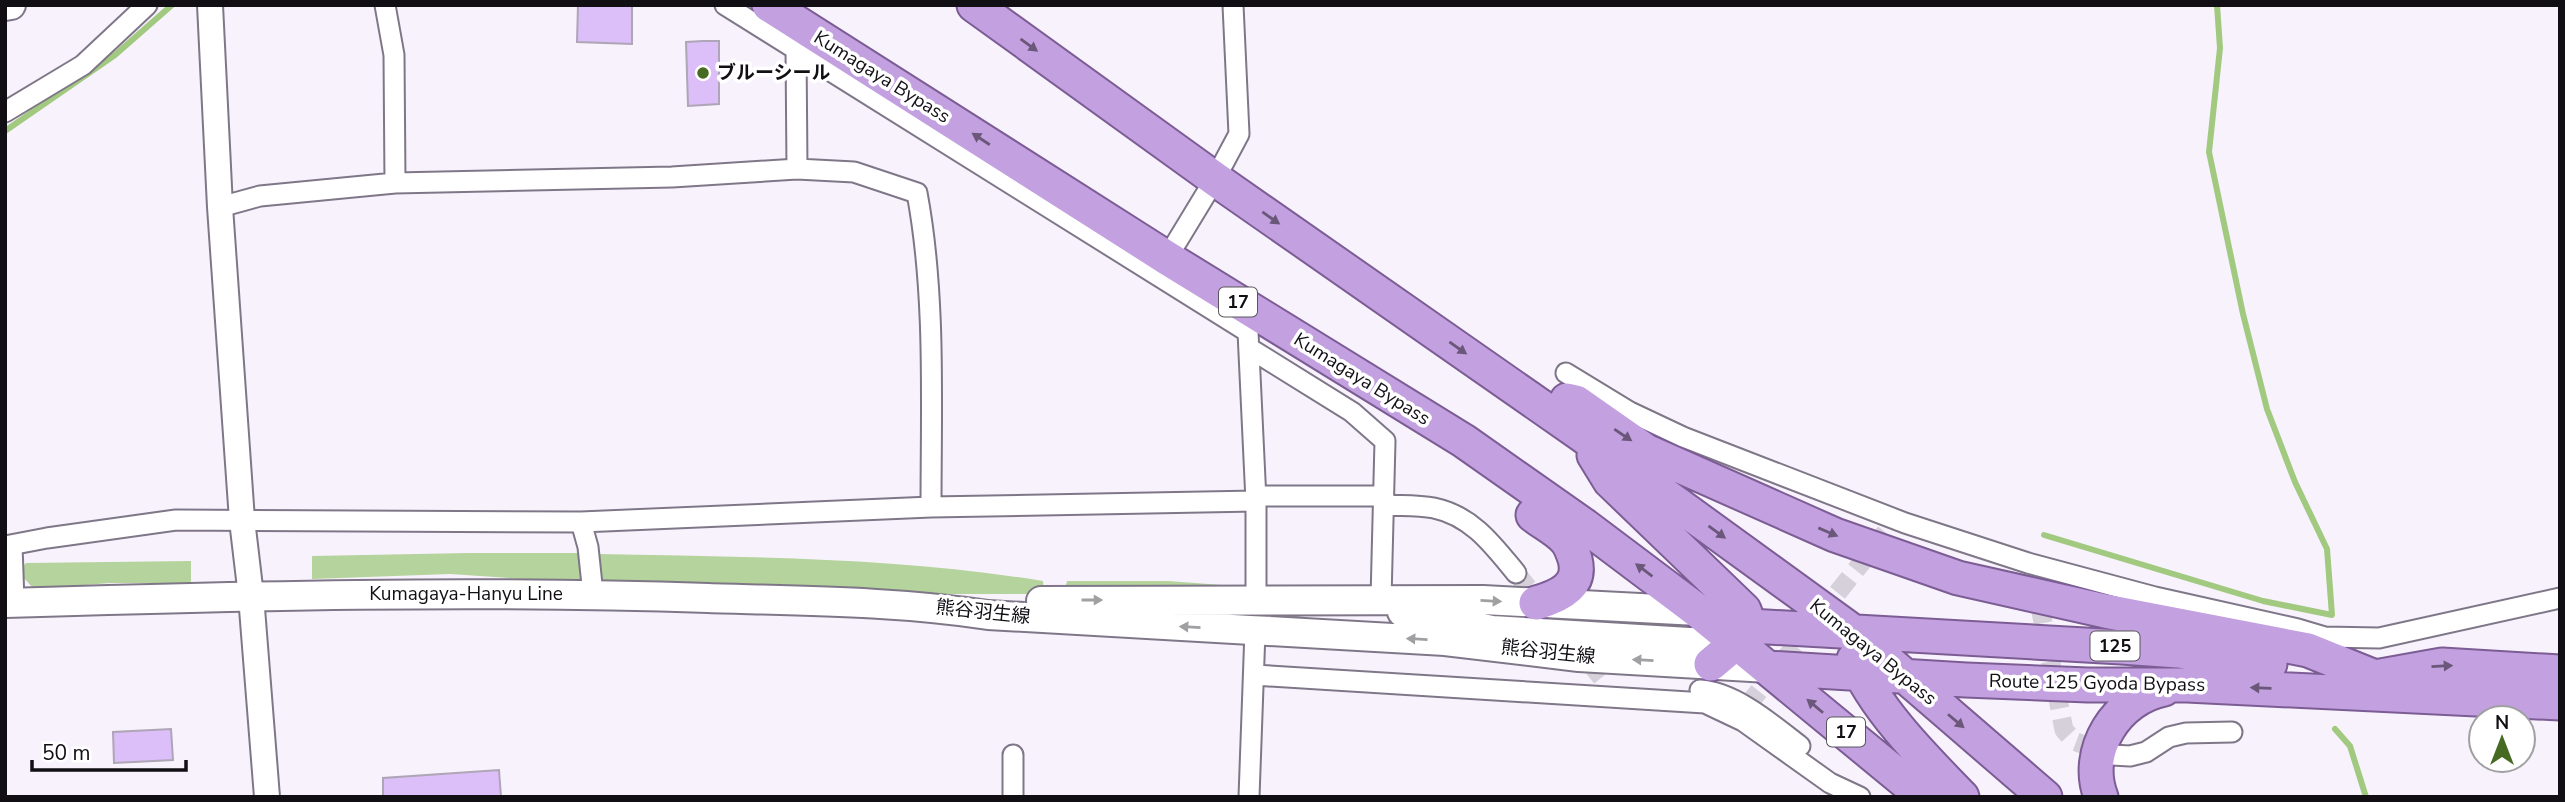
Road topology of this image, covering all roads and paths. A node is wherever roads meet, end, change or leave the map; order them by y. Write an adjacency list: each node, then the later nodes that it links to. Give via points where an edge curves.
1 (11, 5): 10 (main road)
2 (147, 5): 13 (street, via 83,65)
3 (210, 5): 17 (street)
4 (385, 5): 16 (street, via 394,55)
5 (725, 5): 11 (street)
6 (769, 5): 12 (highway, Kumagaya Bypass / 17)
7 (805, 5): 12 (highway)
8 (974, 5): 15 (highway, Kumagaya Bypass, one-way to 15)
9 (1233, 5): 15 (street, via 1239,134)
10 (5, 6)
11 (796, 50): 14 (street); 19 (street, via 1248,332)
12 (901, 88): 18 (highway, Kumagaya Bypass / 17, one-way to 12)
13 (5, 112)
14 (797, 169): 16 (street, via 672,177); 26 (street, via 854,172 917,193 926,241)
15 (1215, 179): 18 (street); 21 (highway, Kumagaya Bypass, one-way to 21)
16 (395, 183): 17 (street, via 260,196)
17 (220, 207): 27 (street)
18 (1167, 258): 23 (highway, Kumagaya Bypass / 17)
19 (1249, 348): 24 (street); 25 (street, via 1352,412 1385,441)
20 (1566, 373): 33 (street, via 1630,412 1905,523 2028,563 2325,637 2379,638)
21 (1517, 389): 22 (highway, Kumagaya Bypass); 50 (highway, one-way to 50, via 1576,402 1646,451 1835,535 1958,578 2308,650)
22 (1582, 435): 42 (highway, Kumagaya Bypass, one-way to 42); 43 (highway, via 1610,481 1744,610)
23 (1464, 441): 38 (highway, via 1497,490 1565,539 1574,555 1575,579 1568,588 1555,598); 40 (highway, Kumagaya Bypass / 17, one-way to 23)
24 (1256, 499): 25 (street); 26 (street); 34 (street)
25 (1384, 500): 30 (street, via 1461,517 1488,538); 36 (street)
26 (931, 507): 28 (street)
27 (242, 520): 28 (street); 29 (street, via 176,520); 32 (street)
28 (580, 522): 31 (street)
29 (9, 545): 37 (street)
30 (1516, 573)
31 (593, 594): 32 (main road, Kumagaya-Hanyu Line); 39 (main road, Kumagaya-Hanyu Line)
32 (251, 596): 37 (main road, Kumagaya-Hanyu Line); 58 (street)
33 (2560, 598)
34 (1256, 599): 35 (main road, 熊谷羽生線); 39 (main road, 熊谷羽生線, one-way to 34, via 989,601)
35 (1337, 599): 36 (main road, 熊谷羽生線); 43 (main road, via 1492,630)
36 (1381, 599): 38 (main road, 熊谷羽生線, one-way to 38)
37 (10, 603)
38 (1536, 603): 40 (main road, 熊谷羽生線)
39 (926, 606): 41 (main road, 熊谷羽生線, one-way to 39, via 988,615)
40 (1699, 611): 43 (highway, Route 125 Gyoda Bypass / 125)
41 (1255, 631): 44 (main road, 熊谷羽生線, one-way to 41, via 1579,657 1445,640); 48 (street)
42 (1854, 633): 43 (highway, Route 125 Gyoda Bypass / 125); 47 (highway, via 1854,660); 49 (highway, Kumagaya Bypass); 50 (highway, Route 125 Gyoda Bypass / 125, via 2133,648)
43 (1744, 635): 44 (highway); 45 (highway, 17)
44 (1712, 664): 45 (main road, 熊谷羽生線)
45 (1768, 668): 47 (highway, Route 125 Gyoda Bypass / 125); 63 (highway, 17, one-way to 45)
46 (2560, 672): 50 (highway, Route 125 Gyoda Bypass / 125, one-way to 46, via 2442,665)
47 (1860, 673): 49 (highway, Route 125 Gyoda Bypass / 125); 64 (highway, via 1887,712)
48 (1254, 675): 51 (street); 60 (street)
49 (1904, 677): 52 (highway, Route 125 Gyoda Bypass / 125); 65 (highway, Kumagaya Bypass, one-way to 65)
50 (2375, 677): 53 (highway, Route 125 Gyoda Bypass / 125)
51 (1379, 684): 61 (street, via 1705,703 1743,721 1830,783); 62 (street, via 1438,675 1707,690 1747,706)
52 (2187, 685): 53 (highway, Route 125 Gyoda Bypass / 125, one-way to 52); 66 (highway, via 2152,691 2133,701 2106,729 2096,763)
53 (2427, 698): 54 (highway, Route 125 Gyoda Bypass / 125)
54 (2560, 703)
55 (2232, 732): 57 (street, via 2186,733 2169,737 2146,752)
56 (1013, 755): 59 (street)
57 (2112, 755)
58 (267, 797)
59 (1013, 797)
60 (1249, 797)
61 (1860, 797)
62 (1868, 797)
63 (1924, 797)
64 (1962, 797)
65 (2045, 797)
66 (2101, 797)

